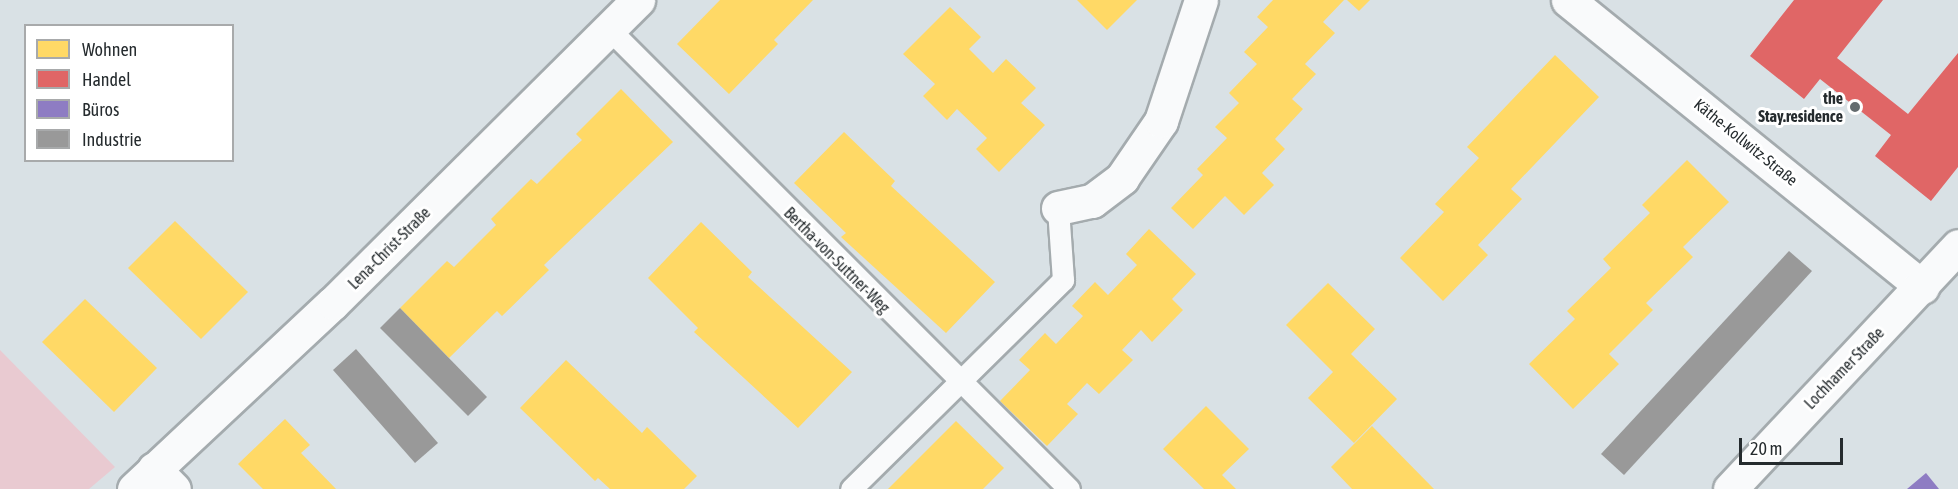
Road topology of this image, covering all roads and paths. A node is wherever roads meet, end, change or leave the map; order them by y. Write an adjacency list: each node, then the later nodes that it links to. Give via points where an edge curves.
1 (638, 0): 4 (street, Lena-Christ-Straße)
2 (1201, 0): 5 (street, via 1161,121 1122,178 1092,201)
3 (1568, 0): 7 (street, Käthe-Kollwitz-Straße)
4 (608, 28): 8 (lane, Bertha-von-Suttner-Weg); 9 (street, Lena-Christ-Straße)
5 (1058, 208): 8 (lane, via 1064,280)
6 (1958, 246): 7 (street, Lochhamer Straße)
7 (1922, 287): 12 (street, Lochhamer Straße)
8 (959, 382): 10 (lane); 11 (lane, Bertha-von-Suttner-Weg)
9 (154, 482)
10 (850, 489)
11 (1069, 489)
12 (1730, 489)

